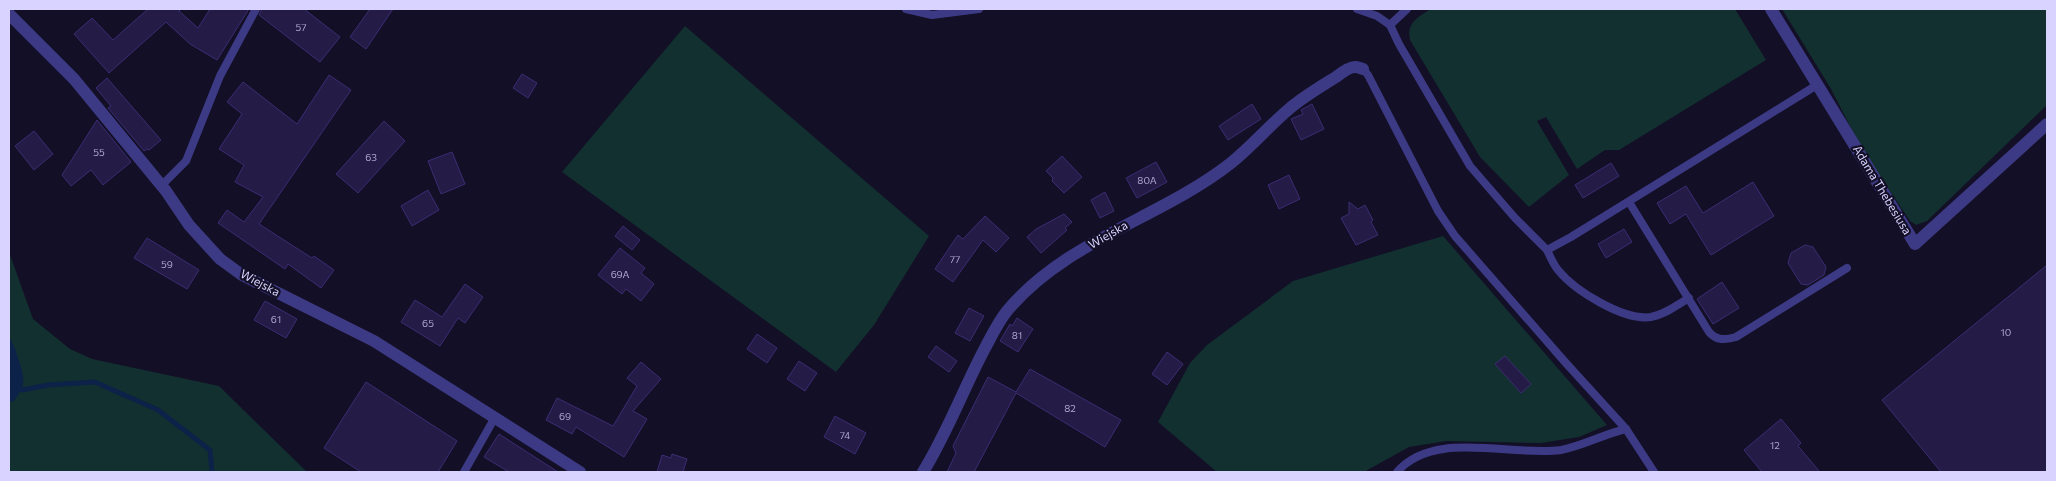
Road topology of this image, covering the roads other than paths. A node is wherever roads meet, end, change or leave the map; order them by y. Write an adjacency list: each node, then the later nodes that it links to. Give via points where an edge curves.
1 (256, 9): 12 (lane, via 220,76 186,161)
2 (906, 9): 3 (lane, via 932,15)
3 (979, 9)
4 (1357, 9): 8 (lane)
5 (1407, 9): 8 (lane)
6 (1771, 9): 10 (street, Adama Thebesiusa)
7 (9, 14): 12 (street, Wiejska, via 74,79)
8 (1390, 25): 14 (lane, via 1470,166)
9 (1363, 69): 18 (lane, via 1438,211 1455,236); 21 (street, Wiejska, via 1350,68 1289,109 1218,173 1116,229 1039,279 1006,312)
10 (1817, 85): 11 (street, Adama Thebesiusa, via 1914,244); 13 (lane)
11 (2047, 124)
12 (162, 185): 17 (street, Wiejska, via 189,225 220,258 242,275 374,342)
13 (1629, 202): 14 (lane); 16 (lane)
14 (1547, 250): 16 (lane, via 1557,269 1570,282 1601,304 1630,314 1649,317 1663,314)
15 (1847, 268): 16 (lane, via 1729,339 1714,337 1709,332)
16 (1689, 298)
17 (494, 419): 19 (lane); 20 (street, Wiejska)
18 (1626, 429): 22 (lane, via 1562,450 1465,448 1429,451 1407,461); 23 (lane)
19 (464, 472)
20 (580, 472)
21 (924, 472)
22 (1397, 472)
23 (1654, 472)

